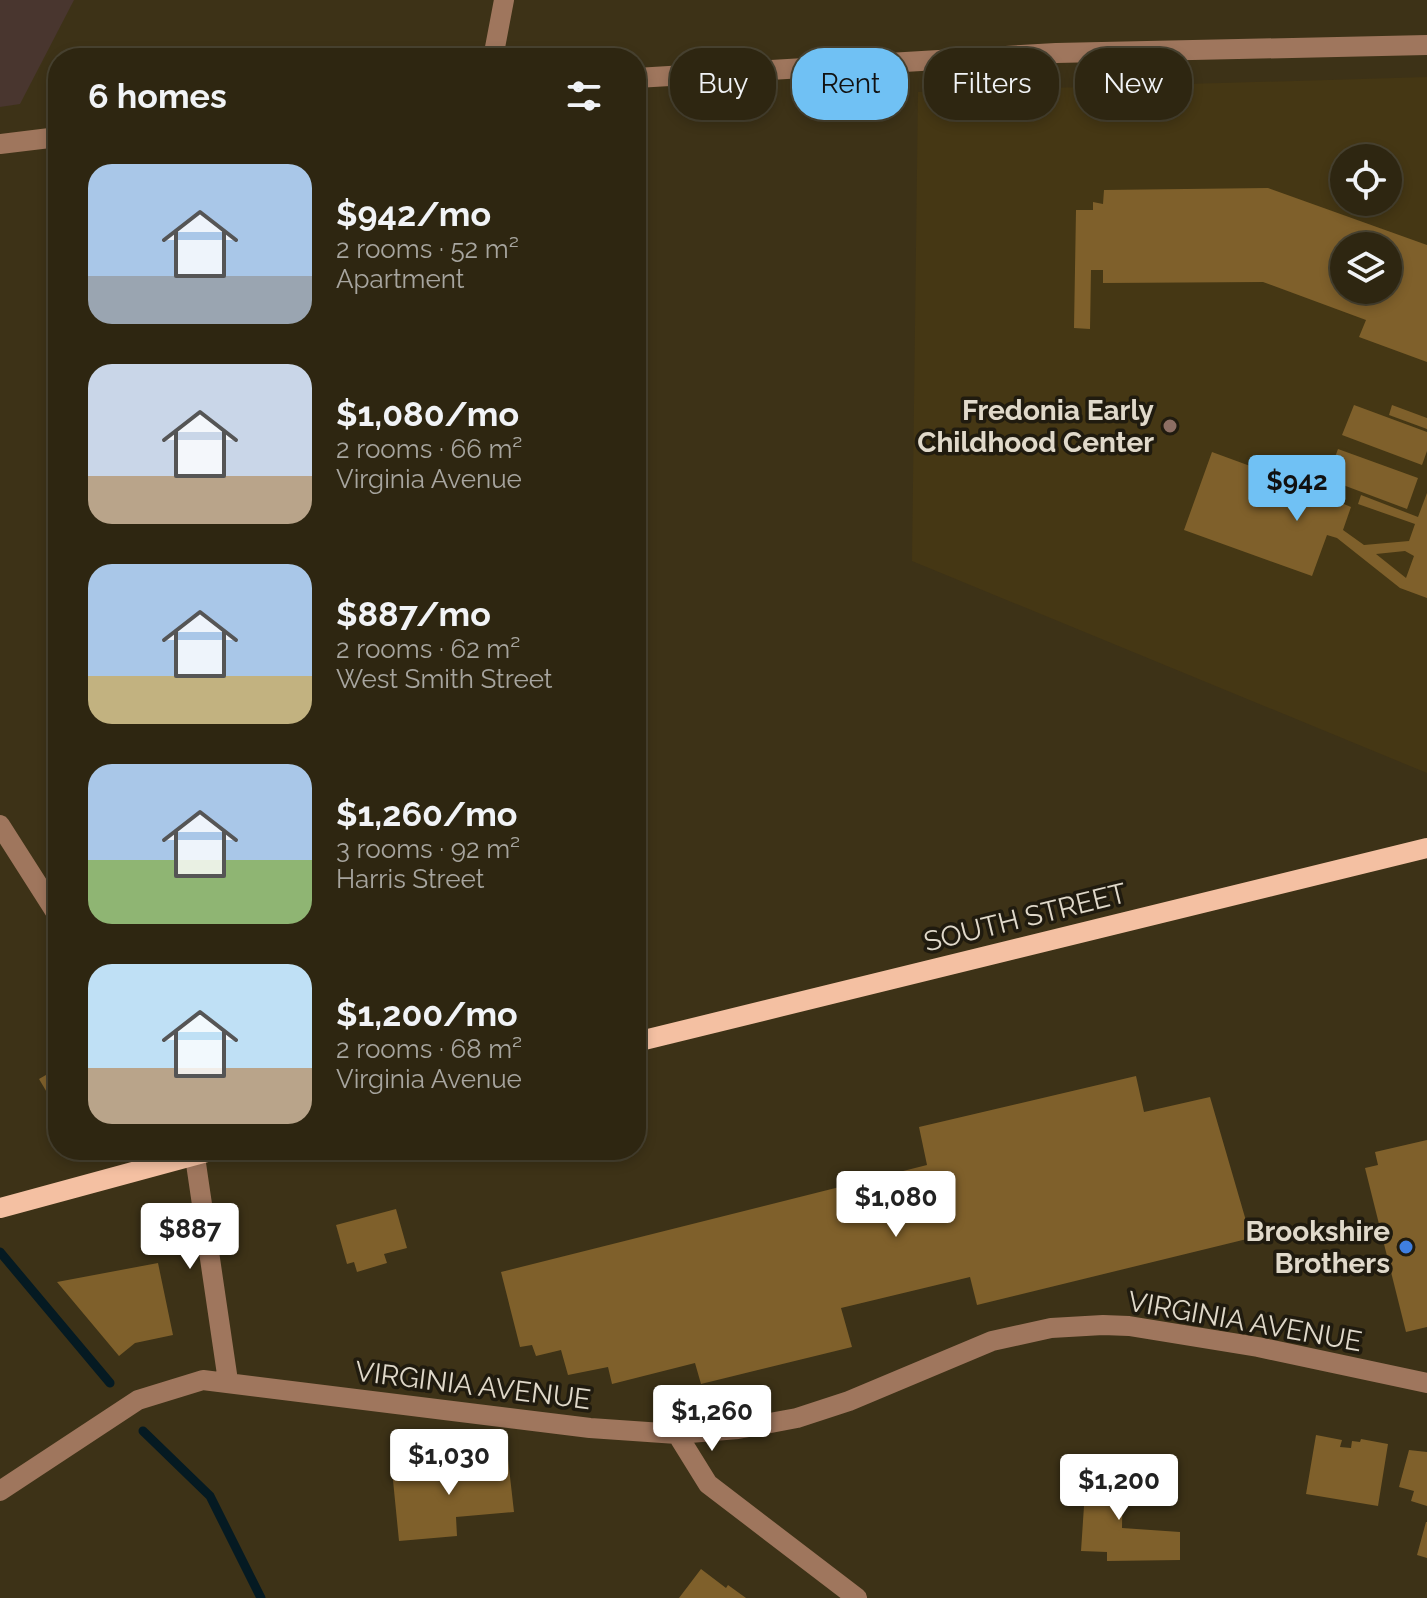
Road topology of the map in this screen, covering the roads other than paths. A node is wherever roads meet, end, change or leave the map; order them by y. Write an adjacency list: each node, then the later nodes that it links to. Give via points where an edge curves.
1 (504, 0): 3 (street)
2 (1427, 45): 4 (street, via 1056,53)
3 (495, 48)
4 (646, 77)
5 (48, 138): 6 (street)
6 (0, 144)
7 (0, 825): 9 (street)
8 (1427, 848): 10 (main road, SOUTH STREET)
9 (48, 900)
10 (646, 1040)
11 (172, 1160): 13 (main road)
12 (202, 1160): 14 (street)
13 (0, 1208)
14 (228, 1381): 16 (street, VIRGINIA AVENUE, via 590,1428); 17 (street, VIRGINIA AVENUE, via 182,1384 138,1400)
15 (1427, 1383): 16 (street, VIRGINIA AVENUE, via 1151,1329 1076,1326 992,1341 797,1418)
16 (677, 1434): 18 (street, via 715,1490)
17 (0, 1491)
18 (857, 1598)

